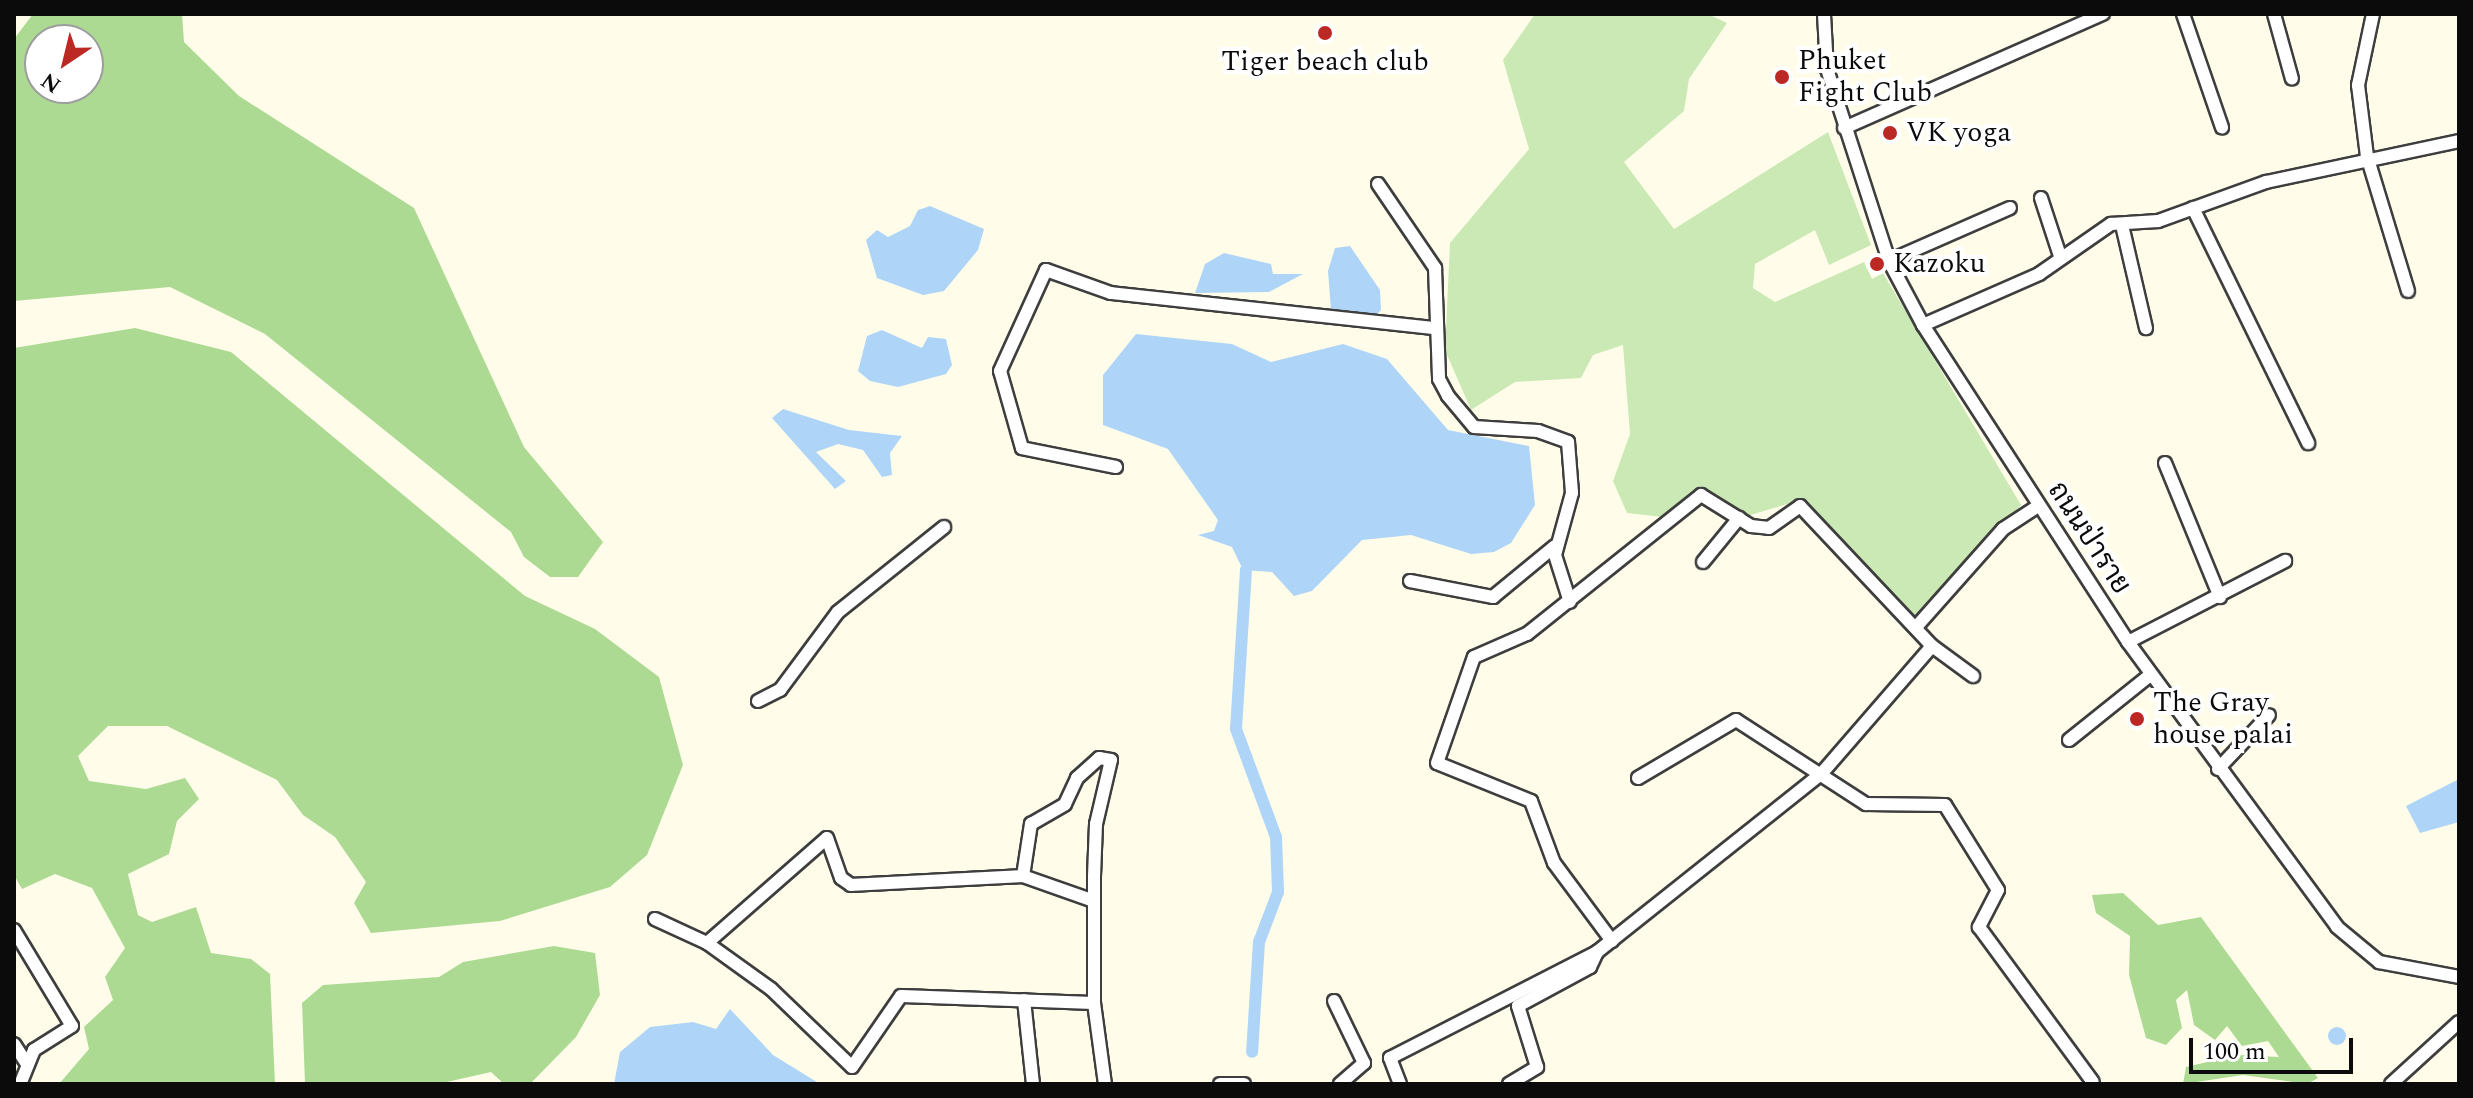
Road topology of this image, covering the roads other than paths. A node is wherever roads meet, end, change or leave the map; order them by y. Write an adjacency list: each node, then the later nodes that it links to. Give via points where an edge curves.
1 (1824, 14): 8 (street, ถนนป่าราย, via 1827,69)
2 (2103, 14): 8 (street)
3 (2183, 14): 7 (street)
4 (2274, 14): 6 (street)
5 (2373, 14): 10 (street, via 2358,85)
6 (2292, 79)
7 (2222, 127)
8 (1844, 128): 17 (street, ถนนป่าราย)
9 (2459, 141): 10 (street)
10 (2367, 156): 14 (street); 18 (street)
11 (1378, 184): 20 (street, via 1435,268)
12 (2041, 198): 16 (street)
13 (2010, 208): 17 (street)
14 (2193, 208): 15 (street); 22 (street)
15 (2122, 225): 16 (street, via 2111,224); 21 (street)
16 (2060, 256): 19 (street, via 2039,274)
17 (1889, 261): 19 (street, ถนนป่าราย)
18 (2408, 291)
19 (1923, 325): 25 (street, ถนนป่าราย)
20 (1434, 328): 24 (street, via 1111,293 1046,270 1000,371 1022,448); 28 (street, via 1439,379 1471,425 1538,431 1568,442 1572,493)
21 (2146, 328)
22 (2308, 443)
23 (2165, 463): 32 (street)
24 (1116, 467)
25 (2038, 506): 34 (street, via 2003,529); 35 (street, ถนนป่าราย)
26 (1739, 518): 30 (street); 33 (street, via 1701,495); 34 (street, via 1769,528 1800,506)
27 (944, 527): 39 (street, via 838,612 780,690)
28 (1555, 546): 31 (street, via 1493,597); 33 (street)
29 (2285, 561): 32 (street)
30 (1703, 562)
31 (1410, 581)
32 (2220, 597): 35 (street)
33 (1570, 602): 49 (street, via 1527,634 1474,657 1437,763 1531,801 1554,863)
34 (1917, 626): 36 (street)
35 (2128, 642): 37 (street, ถนนป่าราย)
36 (1932, 646): 38 (street); 43 (street)
37 (2150, 675): 41 (street); 42 (street, ถนนป่าราย)
38 (1973, 676)
39 (758, 701)
40 (2269, 715): 42 (street)
41 (2069, 740)
42 (2218, 769): 52 (street, ถนนป่าราย, via 2358,948 2406,972)
43 (1822, 773): 44 (street, via 1736,720); 49 (street); 59 (street, via 1866,804 1938,802 1956,813 1998,890 1979,927)
44 (1638, 778)
45 (1023, 876): 46 (street); 46 (street, via 1031,824 1065,804 1090,762 1111,760 1096,824); 50 (street, via 851,885 841,878 827,838)
46 (1094, 901): 55 (street)
47 (655, 919): 50 (street)
48 (14, 930): 58 (street, via 72,1026 34,1050)
49 (1612, 941): 51 (street)
50 (707, 943): 53 (street, via 771,989 852,1067 901,996)
51 (1597, 952): 66 (street, via 1390,1058); 67 (street, via 1590,967 1518,1006 1537,1067)
52 (2459, 977)
53 (1024, 1000): 55 (street); 61 (street)
54 (1334, 1001): 65 (street, via 1364,1063)
55 (1094, 1003): 62 (street)
56 (2459, 1022): 68 (street)
57 (14, 1044): 58 (street)
58 (27, 1064): 60 (street)
59 (2093, 1082)
60 (20, 1084)
61 (1033, 1084)
62 (1105, 1084)
63 (1220, 1084): 64 (street)
64 (1244, 1084)
65 (1340, 1084)
66 (1400, 1084)
67 (1509, 1084)
68 (2391, 1084)

